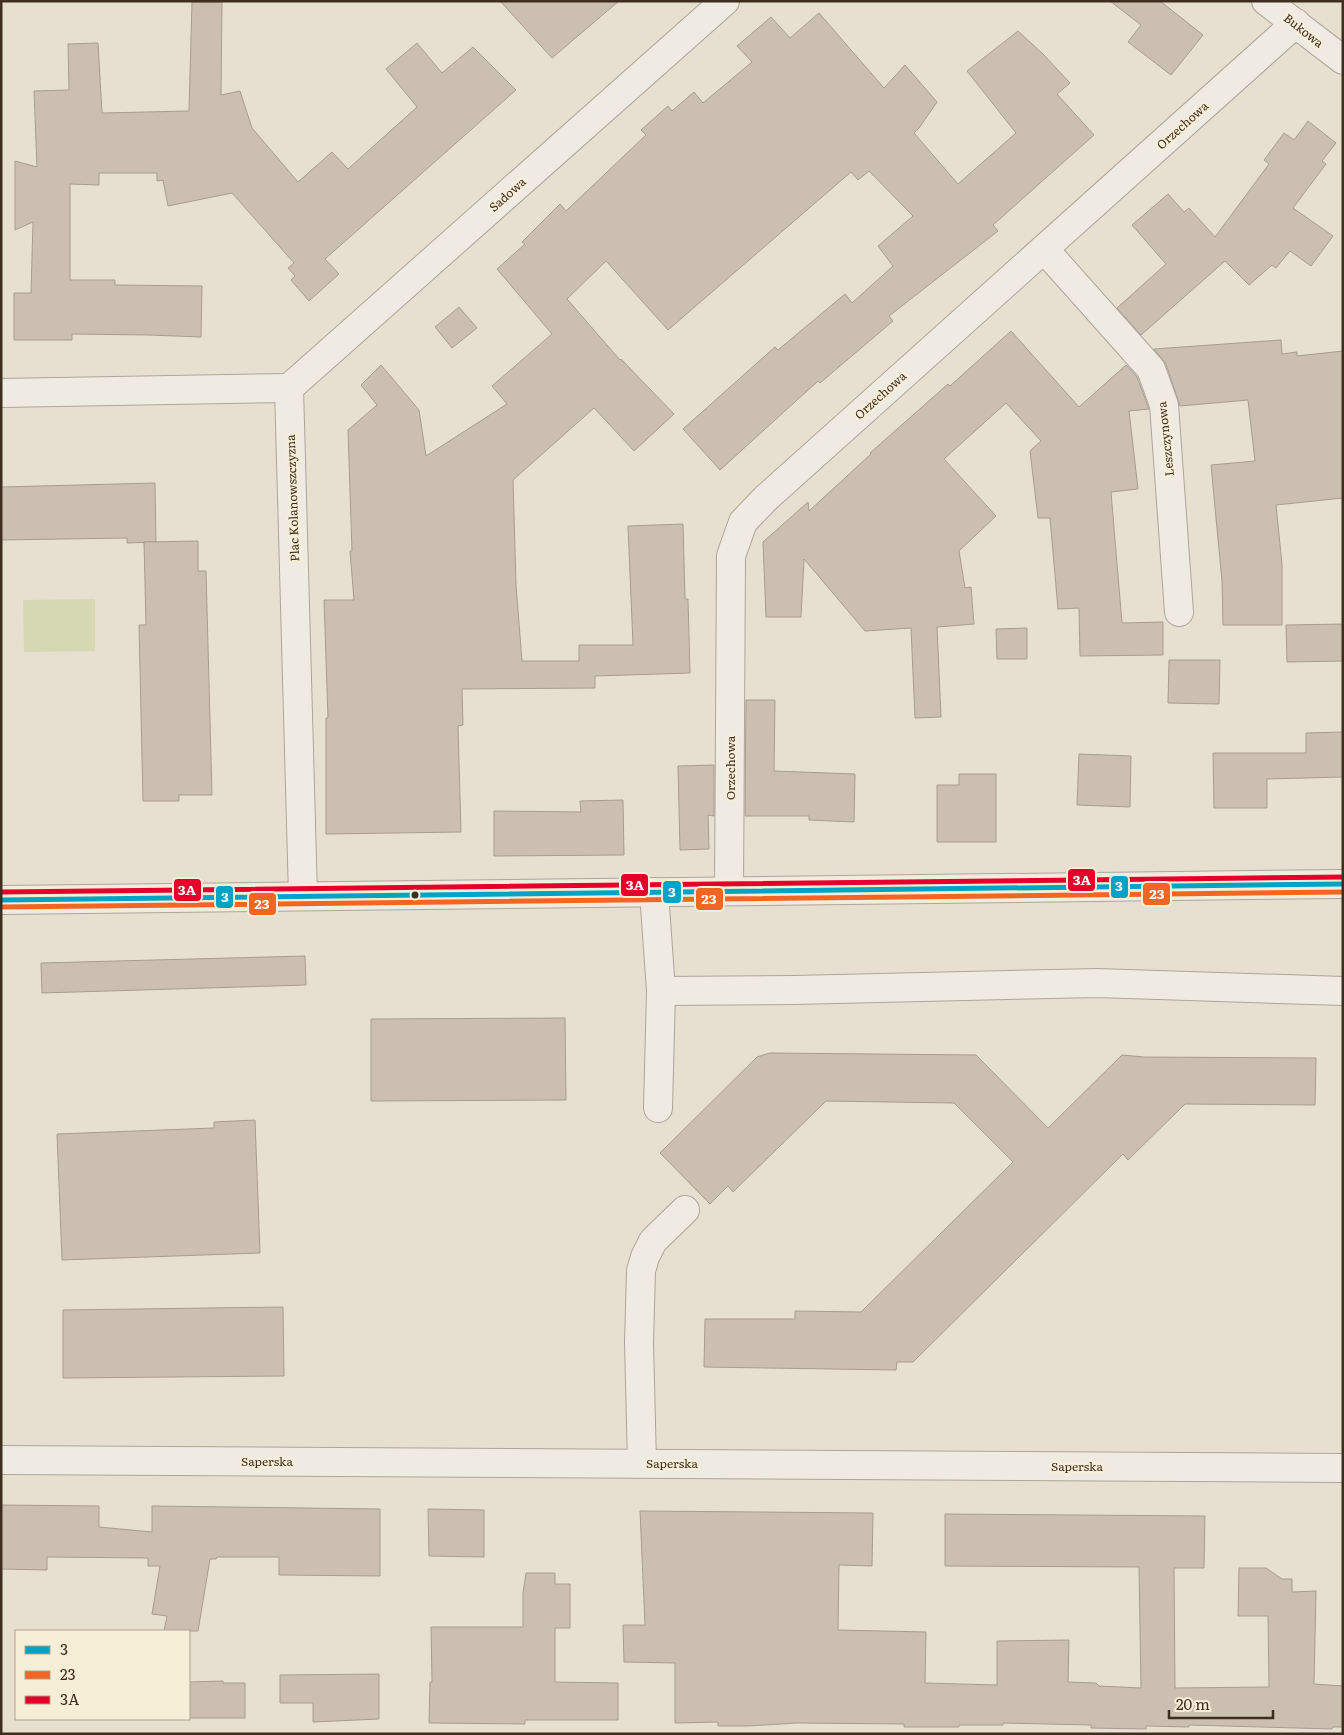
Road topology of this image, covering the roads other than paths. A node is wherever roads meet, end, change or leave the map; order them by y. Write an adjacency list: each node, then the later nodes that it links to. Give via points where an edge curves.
1 (725, 1): 6 (street, Sadowa)
2 (1266, 1): 3 (street, Bukowa)
3 (1296, 23): 4 (street, Bukowa); 5 (street, Orzechowa)
4 (1343, 60)
5 (1044, 249): 8 (street, Leszczynowa, via 1151,369 1164,405); 10 (street, Orzechowa, via 743,522 731,556)
6 (289, 388): 7 (street); 12 (street, Plac Kolanowszczyzna)
7 (1, 393)
8 (1180, 612)
9 (1343, 884): 10 (street)
10 (730, 891): 11 (street)
11 (654, 892): 12 (street); 14 (street)
12 (303, 896): 13 (street)
13 (1, 900)
14 (661, 991): 15 (street, via 1097,983); 16 (street)
15 (1343, 991)
16 (658, 1108)
17 (685, 1210): 19 (street, via 653,1241 641,1271)
18 (1, 1460): 19 (street, Saperska)
19 (642, 1463): 20 (street, Saperska)
20 (1343, 1468)

